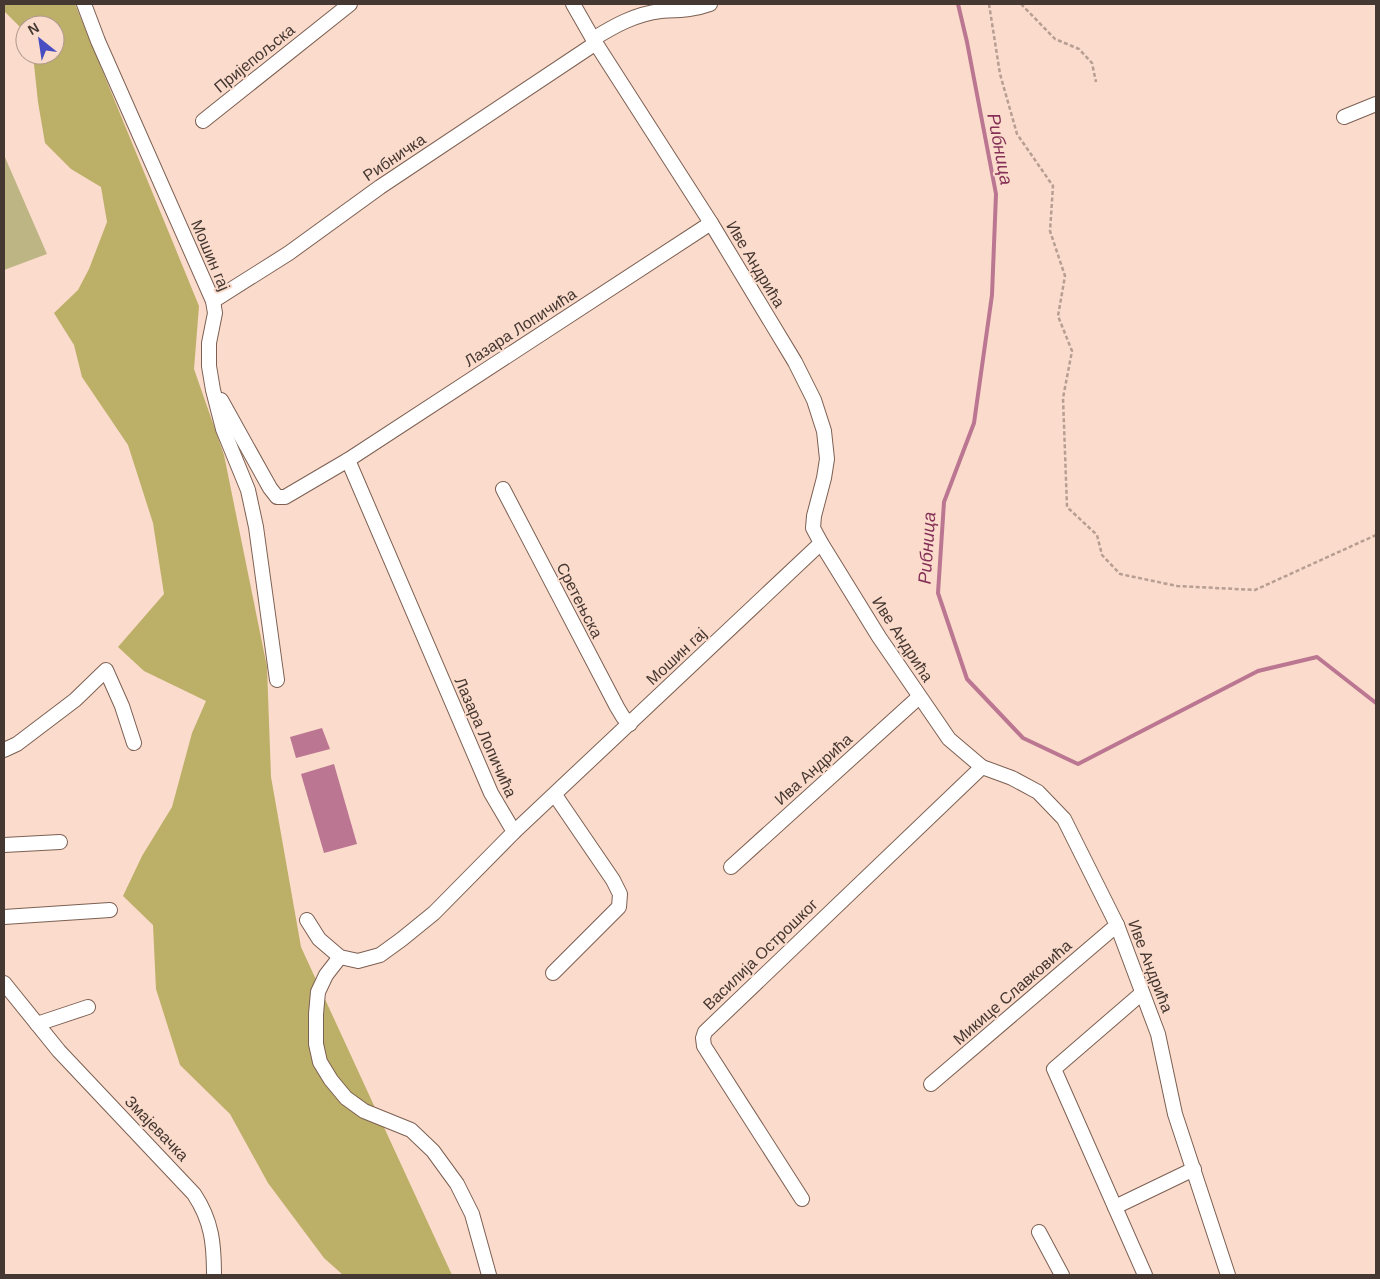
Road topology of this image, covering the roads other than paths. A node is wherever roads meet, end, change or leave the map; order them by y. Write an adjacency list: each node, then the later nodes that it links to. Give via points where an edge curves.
1 (84, 4): 10 (street, Мошин гај)
2 (350, 4): 8 (street, Пријепољска)
3 (573, 4): 5 (street, Иве Андрића)
4 (710, 4): 5 (street, Рибничка, via 683,11 659,11 625,20)
5 (595, 41): 9 (street, Иве Андрића); 10 (street, Рибничка, via 288,253)
6 (1376, 104): 7 (street)
7 (1344, 117)
8 (203, 121)
9 (711, 223): 12 (street, Лазара Лопичића); 14 (street, Иве Андрића, via 795,362 814,400 824,431 826,459 813,528)
10 (213, 301): 11 (street, Мошин гај, via 215,313 209,366)
11 (212, 390): 12 (street, Лазара Лопичића, via 224,404 276,497 284,497); 15 (street, Мошин гај, via 223,429 248,490)
12 (348, 460): 22 (street, Лазара Лопичића, via 491,793)
13 (503, 489): 17 (street, Сретењска, via 616,707)
14 (821, 543): 16 (street, Иве Андрића); 17 (street, Мошин гај)
15 (277, 680)
16 (919, 697): 20 (street, Иве Андрића, via 949,739); 25 (street, Ива Андрића)
17 (630, 724): 21 (street, Мошин гај)
18 (134, 743): 19 (street, via 106,670 54,718)
19 (4, 750)
20 (982, 767): 29 (street, Иве Андрића, via 1038,792 1064,819); 38 (street, Василија Острошког, via 703,1038 704,1046)
21 (555, 795): 22 (street, Мошин гај); 31 (street, via 620,894 619,907)
22 (514, 832): 30 (street, Мошин гај, via 434,914 402,939 372,957 358,961)
23 (60, 842): 24 (street)
24 (4, 845)
25 (731, 867)
26 (110, 910): 27 (street)
27 (4, 917)
28 (307, 920): 30 (street, via 319,939)
29 (1117, 925): 33 (street, Иве Андрића); 36 (street, Микице Славковића)
30 (340, 957): 42 (street, via 318,992 316,1044 320,1062 346,1098 364,1111 411,1130 433,1151 457,1184 472,1214)
31 (553, 973)
32 (4, 983): 35 (street, Змајевачка)
33 (1142, 993): 37 (street, Иве Андрића, via 1158,1034 1175,1114); 39 (street, via 1054,1069)
34 (88, 1007): 35 (street)
35 (37, 1024): 41 (street, Змајевачка, via 194,1194 209,1223)
36 (931, 1084)
37 (1194, 1169): 39 (street); 45 (street, Иве Андрића)
38 (802, 1199)
39 (1115, 1207): 44 (street)
40 (1039, 1232): 43 (street)
41 (214, 1275)
42 (489, 1275)
43 (1062, 1275)
44 (1145, 1275)
45 (1228, 1275)

